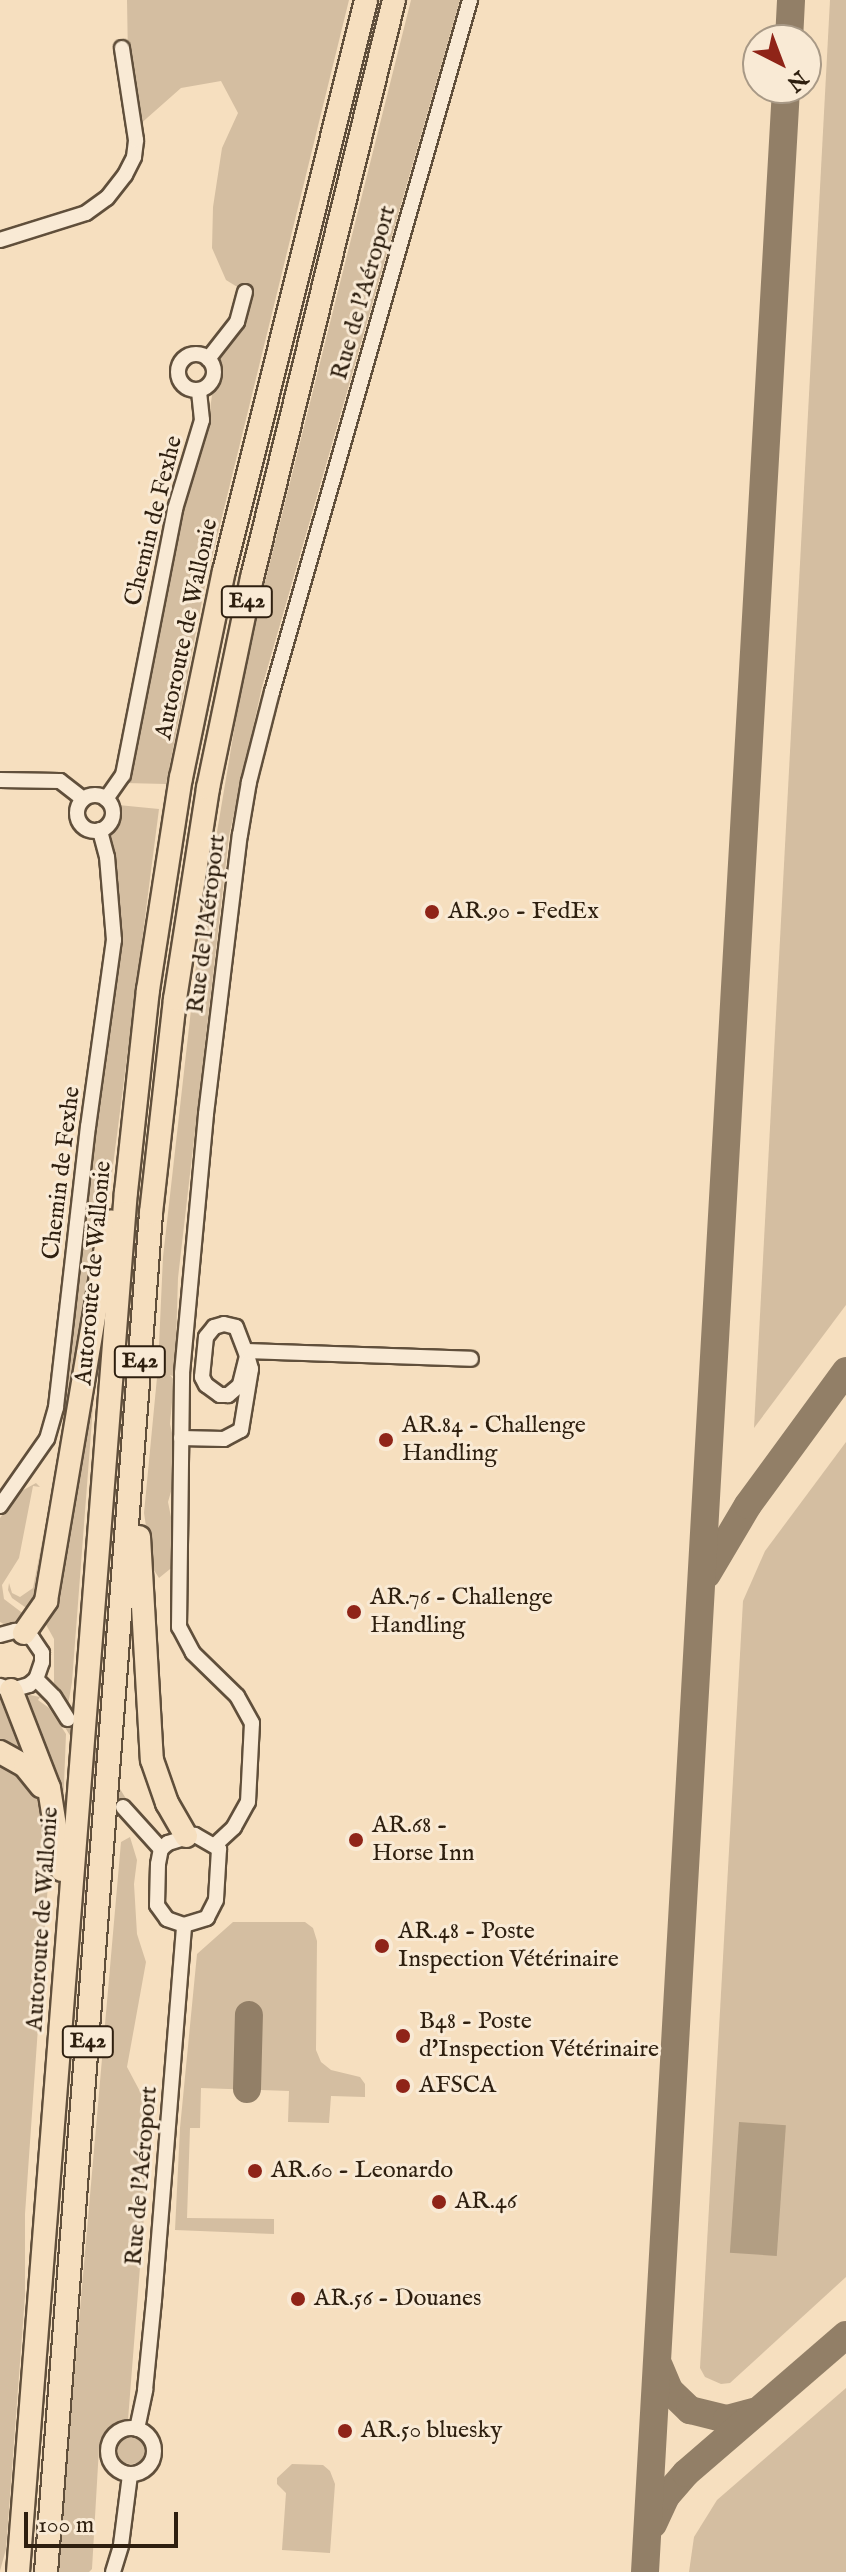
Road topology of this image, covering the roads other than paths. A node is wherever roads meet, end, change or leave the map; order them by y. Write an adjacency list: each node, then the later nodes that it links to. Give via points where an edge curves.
1 (366, 0): 13 (highway, Autoroute de Wallonie / E42, via 224,571 181,778 148,990)
2 (394, 0): 18 (highway, E42, via 255,562 208,788 175,999 151,1213)
3 (470, 0): 16 (street, Rue de l'Aéroport, via 249,782 193,1236)
4 (122, 48): 5 (street, via 136,140 125,175 86,213)
5 (0, 240)
6 (245, 292): 7 (street, Chemin de Fexhe, via 237,322)
7 (208, 359): 8 (street, Chemin de Fexhe, via 214,377); 8 (street, Chemin de Fexhe, via 195,354 179,367 181,381)
8 (199, 390): 11 (street, Chemin de Fexhe, via 202,420 175,509 123,775)
9 (0, 780): 10 (street, via 60,781)
10 (83, 799): 11 (street); 12 (street, Chemin de Fexhe, via 77,811 81,824)
11 (106, 799): 12 (street, Chemin de Fexhe, via 112,816)
12 (100, 830): 17 (street, Chemin de Fexhe, via 114,940 56,1407 47,1439)
13 (126, 1192): 19 (highway, via 110,1216 46,1601); 30 (highway, Autoroute de Wallonie / E42)
14 (246, 1351): 14 (street, via 240,1385 228,1395 213,1392 202,1377 206,1337 214,1327 236,1327); 15 (street); 16 (street, via 251,1369 241,1430 224,1439)
15 (471, 1359)
16 (181, 1438): 28 (street, Rue de l'Aéroport, via 179,1627 193,1653 237,1696 252,1723 248,1802 234,1827)
17 (0, 1506)
18 (128, 1511): 27 (highway, via 139,1531 152,1760); 35 (highway, E42)
19 (24, 1633): 20 (street); 21 (street, via 42,1653)
20 (0, 1635)
21 (36, 1679): 22 (street); 23 (street)
22 (5, 1688): 25 (highway)
23 (68, 1719)
24 (0, 1752): 25 (highway, via 25,1766)
25 (50, 1799): 30 (highway, via 58,1859)
26 (123, 1807): 29 (street)
27 (186, 1836): 28 (street); 29 (street)
28 (215, 1845): 31 (street, via 220,1855 214,1909 201,1922)
29 (161, 1849): 31 (street, via 157,1905 167,1919)
30 (70, 1894): 34 (highway, Autoroute de Wallonie / E42)
31 (184, 1925): 32 (street, Rue de l'Aéroport, via 154,2300)
32 (137, 2429): 33 (street, via 149,2437 154,2452 147,2468); 33 (street, via 120,2431 109,2444 114,2468)
33 (130, 2475): 36 (street)
34 (18, 2572)
35 (46, 2572)
36 (113, 2572)

